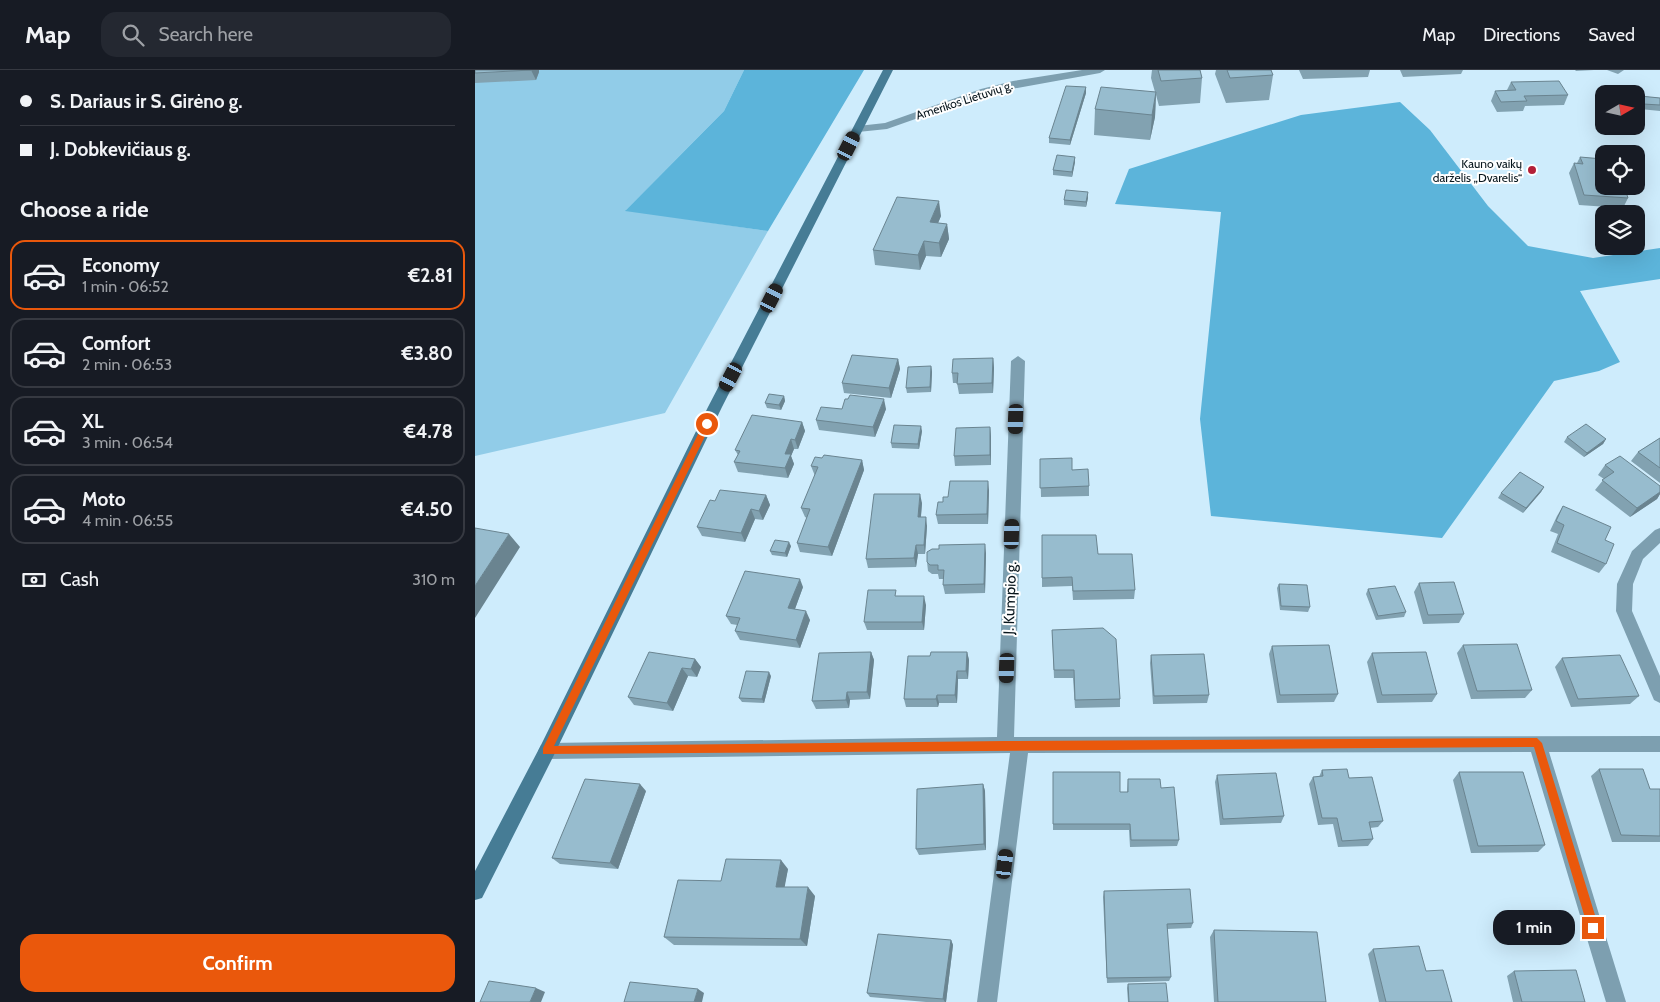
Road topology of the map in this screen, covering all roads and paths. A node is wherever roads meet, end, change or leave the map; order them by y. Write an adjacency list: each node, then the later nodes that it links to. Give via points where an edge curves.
1 (888, 70): 3 (street)
2 (1100, 70): 3 (street, Amerikos Lietuvių g., via 1013,84 887,126)
3 (858, 129): 10 (street, via 715,407)
4 (1018, 361): 9 (street, J. Kumpio g.)
5 (1660, 534): 6 (street, via 1637,555 1625,584 1624,611)
6 (1660, 696)
7 (1537, 743): 8 (street); 9 (street); 14 (street)
8 (1660, 744)
9 (1012, 745): 10 (street); 13 (street, J. Kumpio g.)
10 (547, 751): 11 (street)
11 (480, 868): 12 (street)
12 (475, 891)
13 (987, 1002)
14 (1616, 1002)

